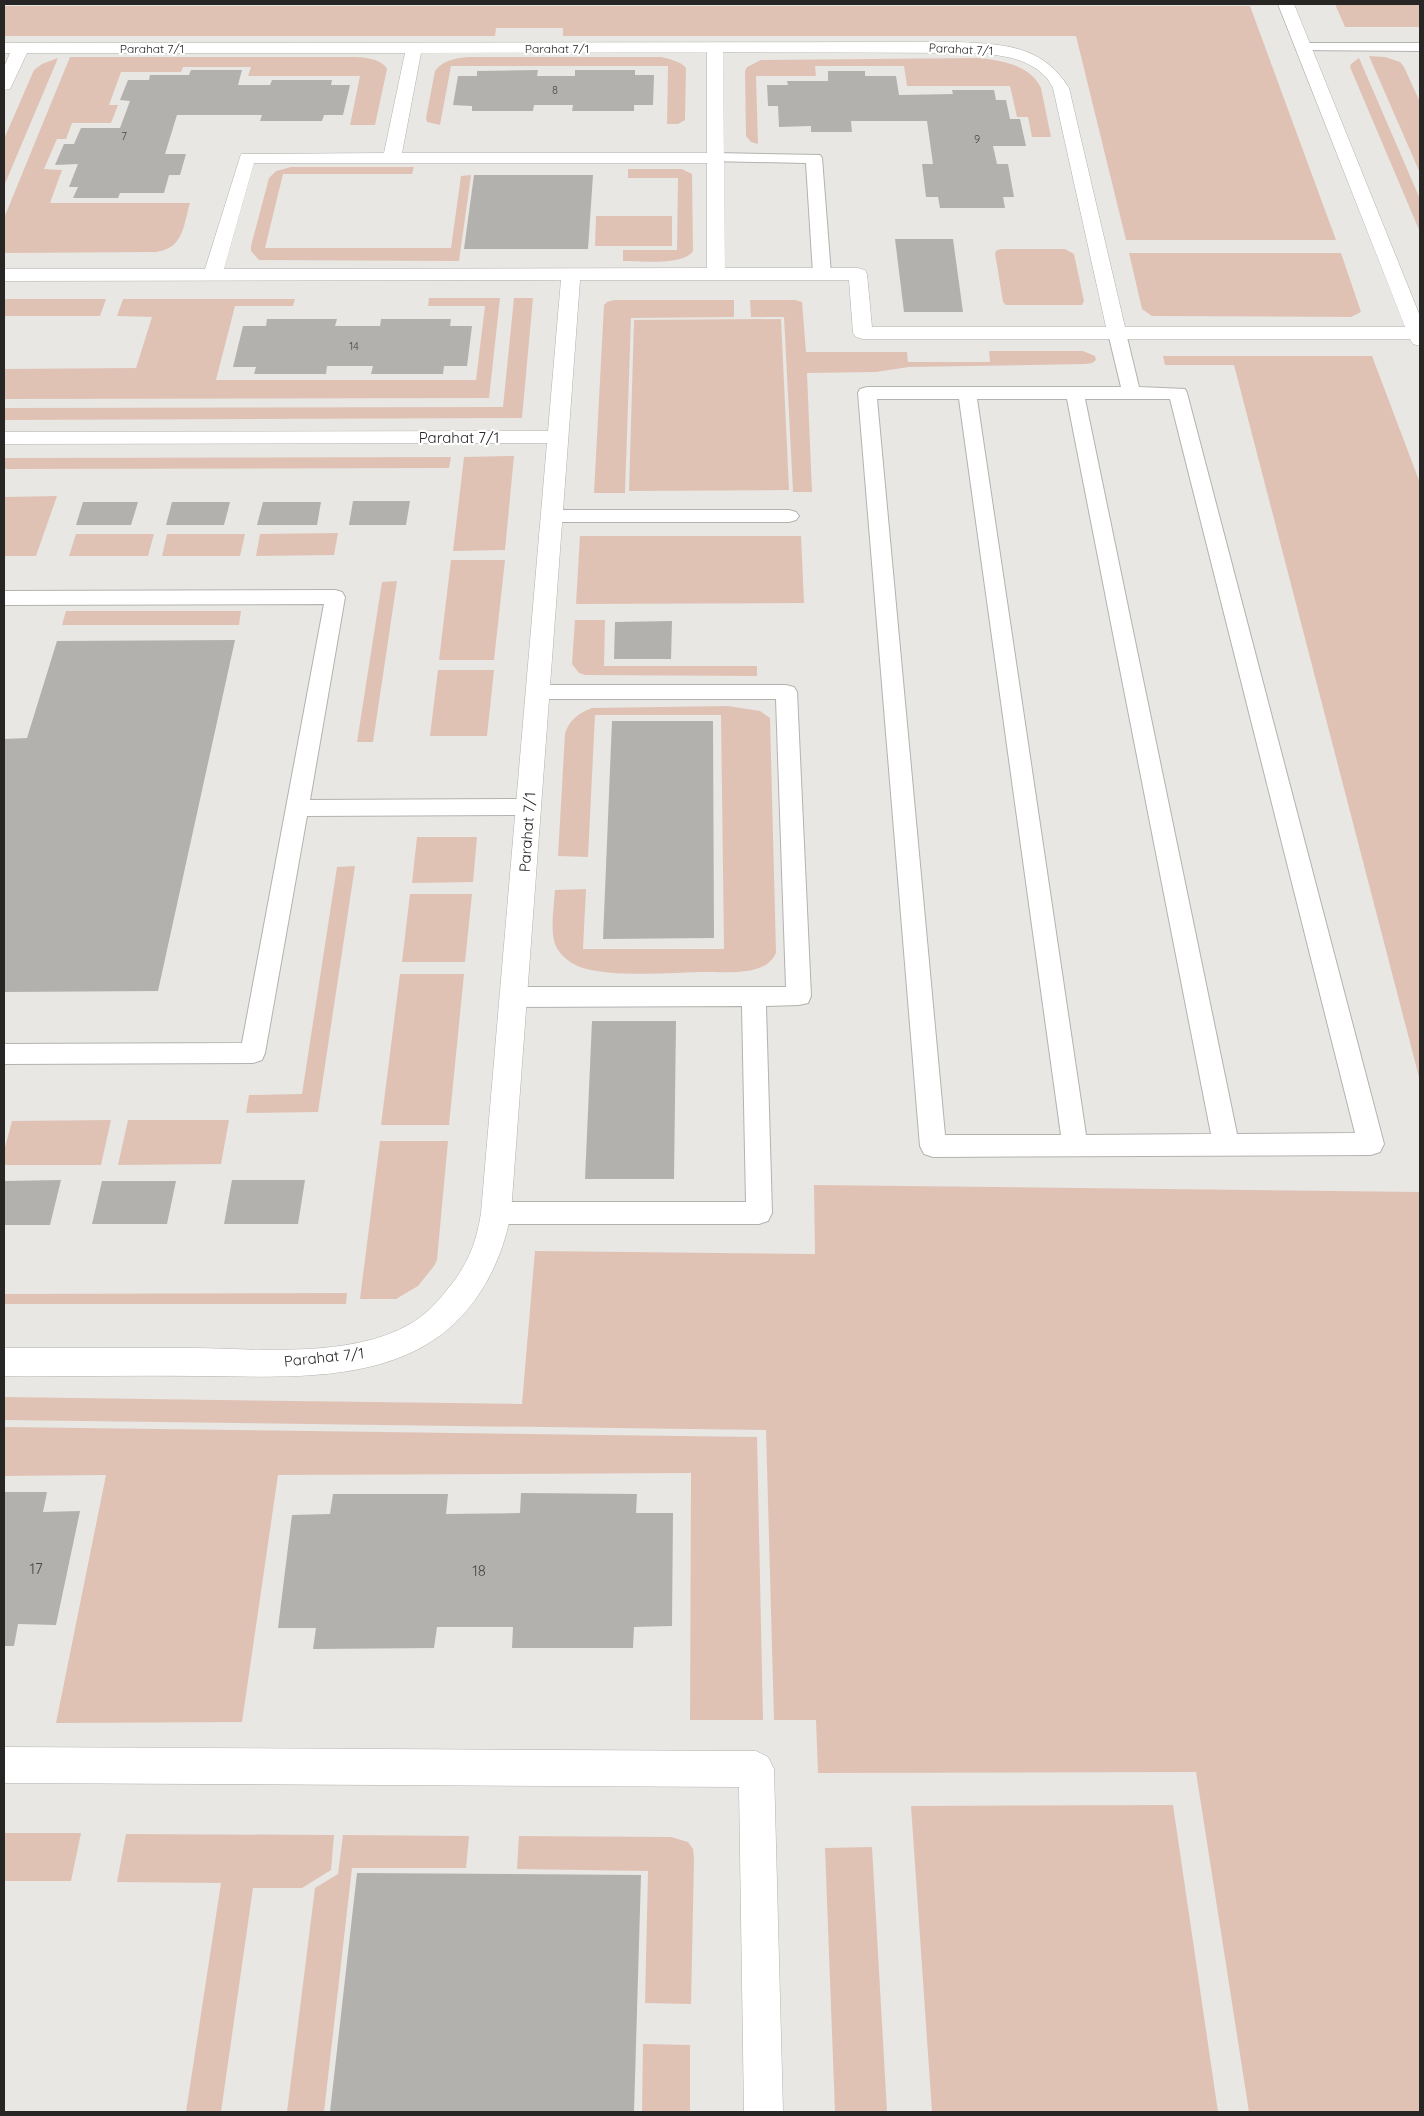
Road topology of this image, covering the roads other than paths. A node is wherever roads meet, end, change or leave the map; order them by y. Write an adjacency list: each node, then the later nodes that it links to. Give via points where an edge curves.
1 (1286, 4): 2 (street)
2 (1303, 47): 3 (lane); 17 (street)
3 (1417, 47): 7 (lane)
4 (12, 48): 5 (street, Parahat 7/1); 8 (street, Parahat 7/1)
5 (414, 48): 6 (street, Parahat 7/1); 9 (street)
6 (715, 48): 10 (street); 16 (street, Parahat 7/1, via 956,47 996,50 1031,59 1052,72 1061,88)
7 (1420, 63)
8 (4, 85)
9 (392, 158): 10 (street); 15 (street, via 247,158)
10 (716, 158): 12 (street); 13 (lane, via 814,158)
11 (570, 274): 12 (street); 15 (street); 21 (street)
12 (716, 274): 13 (street)
13 (822, 274): 16 (street, via 858,274 863,333)
14 (4, 275): 15 (street)
15 (213, 275)
16 (1117, 333): 17 (street); 20 (lane)
17 (1419, 337)
18 (967, 393): 19 (lane); 32 (lane); 32 (lane, via 867,393 933,1146)
19 (1075, 393): 20 (lane); 33 (lane)
20 (1131, 393): 33 (lane, via 1178,393 1371,1144)
21 (558, 437): 22 (street, Parahat 7/1); 23 (street, Parahat 7/1)
22 (4, 438)
23 (552, 516): 24 (lane); 26 (street, Parahat 7/1)
24 (789, 516)
25 (4, 598): 28 (lane, via 335,597)
26 (538, 692): 27 (street, Parahat 7/1); 29 (lane, via 786,692 798,996)
27 (528, 807): 28 (lane); 30 (street, Parahat 7/1)
28 (297, 808): 31 (lane, via 253,1053)
29 (754, 996): 30 (lane); 34 (lane, via 759,1212)
30 (514, 997): 34 (street, Parahat 7/1)
31 (4, 1054)
32 (1075, 1145): 33 (lane)
33 (1226, 1145)
34 (496, 1213): 35 (street, Parahat 7/1, via 488,1248 473,1280 448,1311 428,1328 392,1347 344,1358 292,1362)
35 (4, 1362)
36 (4, 1765): 37 (street, via 756,1769)
37 (764, 2112)

